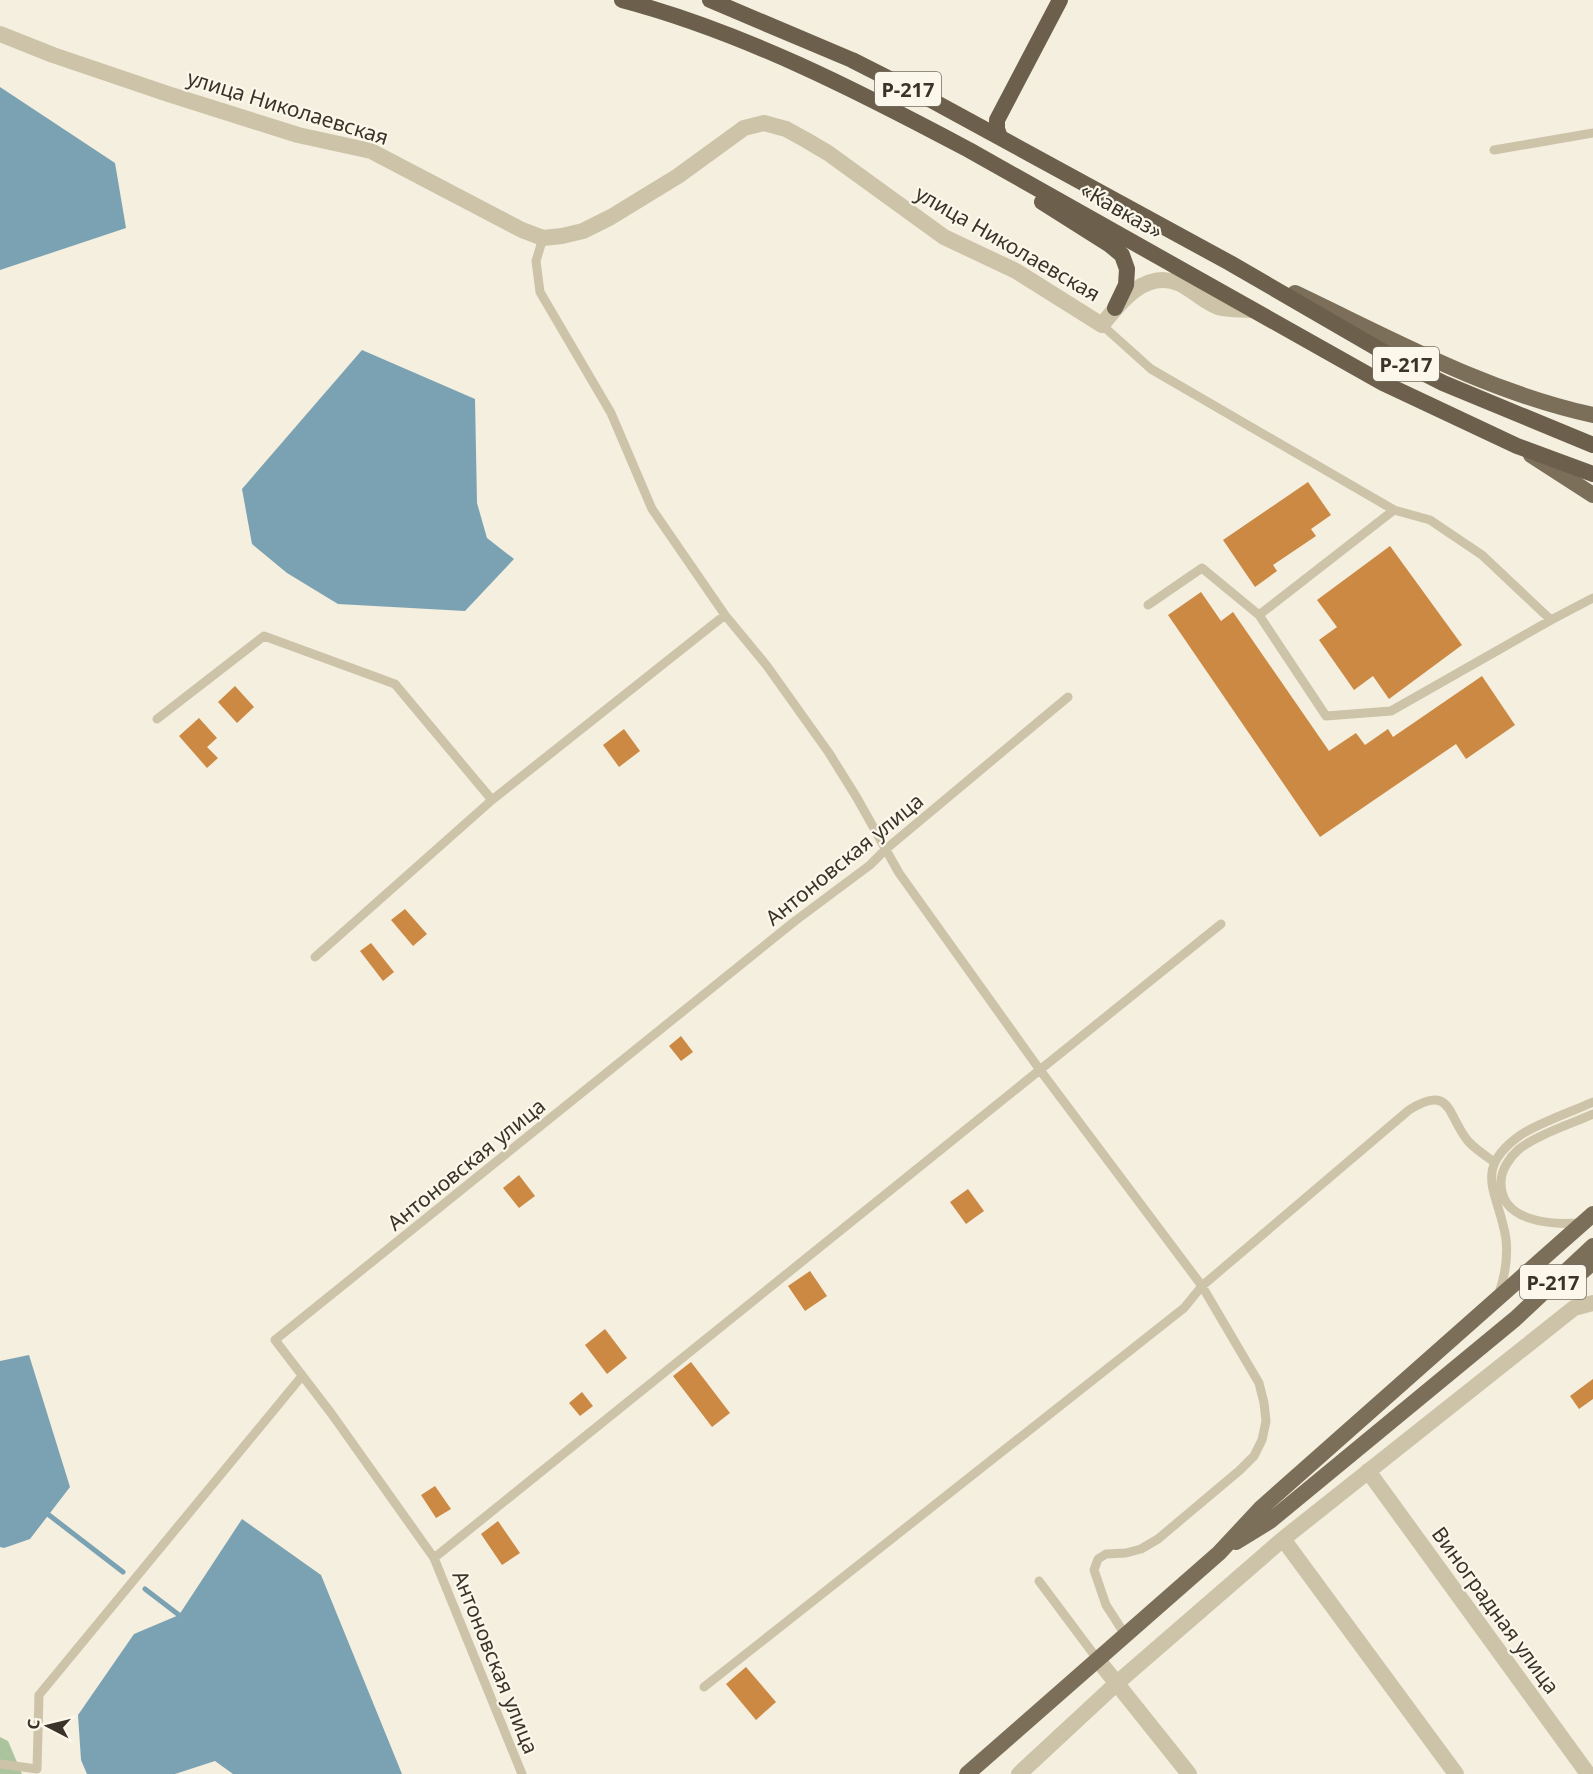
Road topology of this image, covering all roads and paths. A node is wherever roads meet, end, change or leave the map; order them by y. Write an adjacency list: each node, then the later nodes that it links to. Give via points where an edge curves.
1 (622, 0): 8 (highway, «Кавказ» / Р-217, via 698,24 818,74)
2 (710, 0): 5 (highway, «Кавказ» / Р-217, via 852,60 980,127)
3 (1060, 0): 5 (highway)
4 (0, 34): 9 (street, улица Николаевская, via 266,125 371,151)
5 (998, 128): 10 (highway, «Кавказ» / Р-217)
6 (1593, 133): 7 (lane)
7 (1494, 150)
8 (1009, 172): 11 (highway, via 1020,189 1122,255 1127,269 1126,285); 12 (highway, «Кавказ» / Р-217)
9 (543, 238): 13 (street, улица Николаевская, via 583,231 611,218 744,128 764,123 786,129 828,153 944,237 1016,271); 22 (lane, via 536,261 540,292 611,413 652,509)
10 (1230, 263): 14 (main road, via 1453,369 1508,391); 15 (highway, «Кавказ» / Р-217, via 1443,383)
11 (1115, 308): 12 (street, via 1145,283 1164,280 1178,283 1219,307); 13 (street)
12 (1251, 310): 16 (highway, «Кавказ» / Р-217, via 1383,383)
13 (1102, 325): 19 (lane, улица Николаевская, via 1151,369)
14 (1593, 415)
15 (1593, 445)
16 (1517, 446): 17 (highway, «Кавказ» / Р-217); 18 (main road)
17 (1593, 474)
18 (1593, 495)
19 (1394, 510): 23 (lane); 24 (lane, улица Николаевская, via 1430,520 1482,555)
20 (1593, 598): 24 (lane)
21 (1148, 605): 23 (lane, via 1202,568)
22 (725, 615): 27 (lane); 28 (lane, via 829,753)
23 (1259, 615): 24 (lane, via 1326,716 1391,711)
24 (1551, 620)
25 (1068, 697): 28 (lane, Антоновская улица)
26 (158, 719): 27 (lane, via 264,636 395,684)
27 (492, 800): 30 (lane)
28 (886, 849): 31 (lane, via 899,873); 42 (lane, Антоновская улица, via 275,1340)
29 (1221, 924): 31 (lane)
30 (315, 957)
31 (1040, 1070): 38 (lane); 46 (lane)
32 (1593, 1102): 34 (lane, via 1523,1134)
33 (1593, 1114): 35 (lane, via 1518,1150 1501,1176 1506,1206 1519,1214 1558,1225)
34 (1494, 1162): 38 (lane, via 1469,1142 1447,1105 1437,1099 1424,1101); 39 (lane, via 1490,1180 1506,1238 1507,1259)
35 (1590, 1218): 39 (main road)
36 (1593, 1246): 41 (main road, Р-217)
37 (1593, 1262): 41 (main road, Р-217, via 1560,1290)
38 (1202, 1286): 48 (lane, via 1259,1383 1266,1420 1262,1440 1254,1456 1240,1470 1158,1539 1141,1549 1106,1554 1098,1559 1094,1570 1106,1605); 51 (lane, via 1184,1308 1140,1344)
39 (1496, 1301): 45 (main road, via 1261,1508)
40 (1593, 1303): 43 (street, via 1574,1308)
41 (1515, 1319): 45 (main road, via 1270,1521)
42 (302, 1376): 46 (lane, Антоновская улица); 53 (lane, via 39,1695)
43 (1368, 1472): 44 (street); 59 (street, Виноградная улица)
44 (1283, 1539): 50 (street); 58 (street)
45 (1218, 1554): 48 (main road)
46 (434, 1558): 54 (lane, Антоновская улица)
47 (1039, 1581): 49 (lane)
48 (1126, 1636): 49 (main road)
49 (1098, 1660): 50 (street); 55 (main road)
50 (1117, 1683): 56 (street); 57 (street)
51 (704, 1687)
52 (0, 1764): 53 (lane)
53 (39, 1772)
54 (522, 1774)
55 (967, 1774)
56 (1019, 1774)
57 (1189, 1774)
58 (1456, 1774)
59 (1588, 1774)

